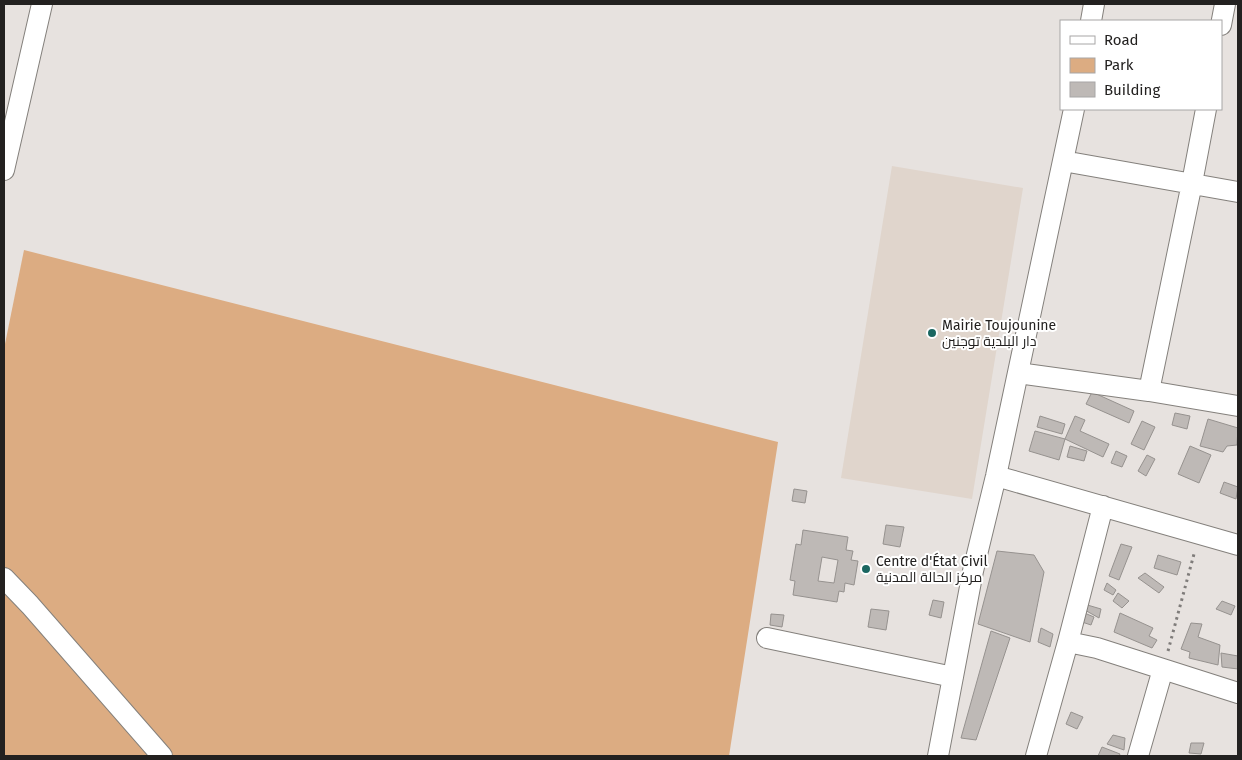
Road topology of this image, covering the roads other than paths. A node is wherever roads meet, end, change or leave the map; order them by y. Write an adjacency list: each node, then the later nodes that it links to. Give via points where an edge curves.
1 (42, 4): 9 (street)
2 (1094, 4): 4 (street)
3 (1224, 4): 5 (street)
4 (1090, 20)
5 (1222, 20)
6 (1074, 110): 8 (street)
7 (1206, 110): 10 (street)
8 (1063, 161): 10 (street); 12 (street)
9 (4, 170)
10 (1192, 183): 11 (street); 13 (street)
11 (1238, 192)
12 (1018, 373): 13 (street); 15 (street)
13 (1149, 391): 14 (street)
14 (1238, 406)
15 (996, 476): 16 (street); 22 (street, via 973,571)
16 (1103, 506): 17 (street); 20 (street)
17 (1238, 545)
18 (4, 578): 24 (street)
19 (767, 638): 22 (street)
20 (1068, 642): 21 (street); 26 (street)
21 (1163, 669): 23 (street); 27 (street)
22 (953, 677): 25 (street)
23 (1238, 693)
24 (162, 756)
25 (938, 756)
26 (1036, 756)
27 (1138, 756)

